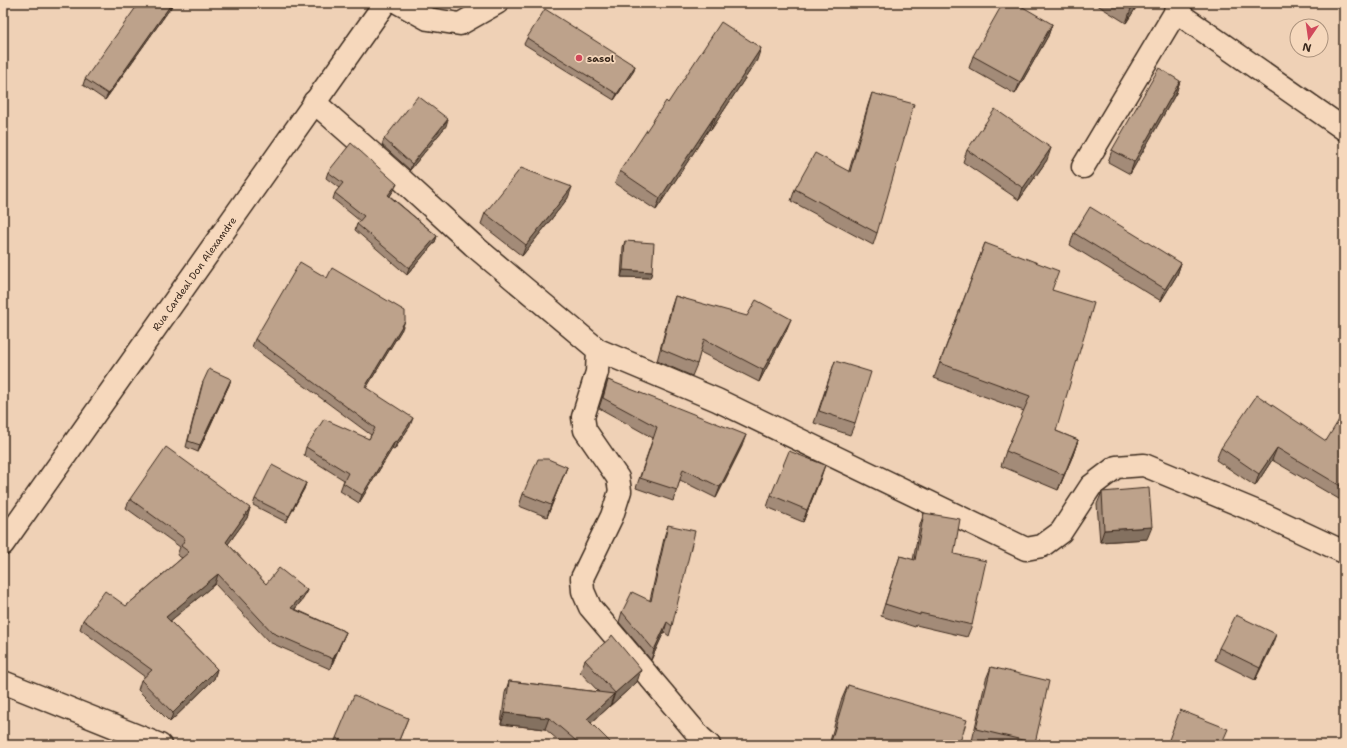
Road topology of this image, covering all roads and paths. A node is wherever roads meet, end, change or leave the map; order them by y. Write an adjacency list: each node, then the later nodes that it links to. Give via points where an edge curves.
1 (385, 3): 5 (street, Rua Cardeal Don Alexamdre)
2 (399, 3): 3 (street, via 428,19 460,24)
3 (497, 3)
4 (1178, 7): 6 (street); 7 (street)
5 (314, 102): 8 (street, via 473,245); 9 (street, Rua Cardeal Don Alexamdre)
6 (1344, 129)
7 (1084, 167)
8 (598, 350): 10 (street, via 718,400 1026,549 1042,546 1061,532 1091,486 1116,467 1144,465 1267,516); 13 (street, via 598,372 583,417 585,430 618,478 620,491 612,516 582,578 583,591 590,607)
9 (3, 544)
10 (1344, 552)
11 (3, 682): 12 (street)
12 (160, 745)
13 (709, 745)

